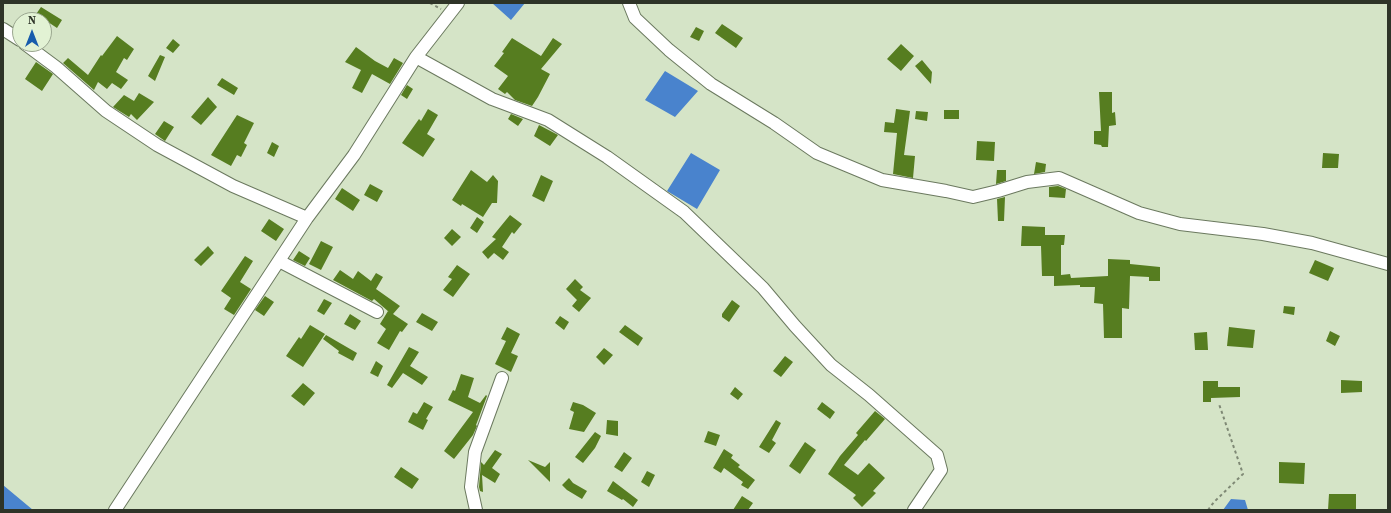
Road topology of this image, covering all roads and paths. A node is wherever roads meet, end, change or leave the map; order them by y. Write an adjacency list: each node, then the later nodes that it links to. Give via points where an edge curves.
1 (458, 3): 6 (street)
2 (629, 3): 9 (street, via 635,18 668,50 711,84 817,153 882,180 973,197 1026,182 1059,178 1140,213 1180,224 1312,243)
3 (3, 29): 4 (street)
4 (12, 35)
5 (36, 52): 7 (street, via 106,111 157,145 233,186)
6 (416, 57): 7 (street, via 354,155); 15 (street, via 492,99 548,120 607,157 684,212 763,288 831,365 937,455 941,470)
7 (307, 218): 8 (street)
8 (279, 261): 10 (street); 13 (street)
9 (1388, 264)
10 (377, 312)
11 (502, 378): 14 (street, via 475,452 470,487)
12 (1219, 404): 16 (path, via 1243,474)
13 (115, 510)
14 (476, 510)
15 (914, 510)
16 (1208, 510)

